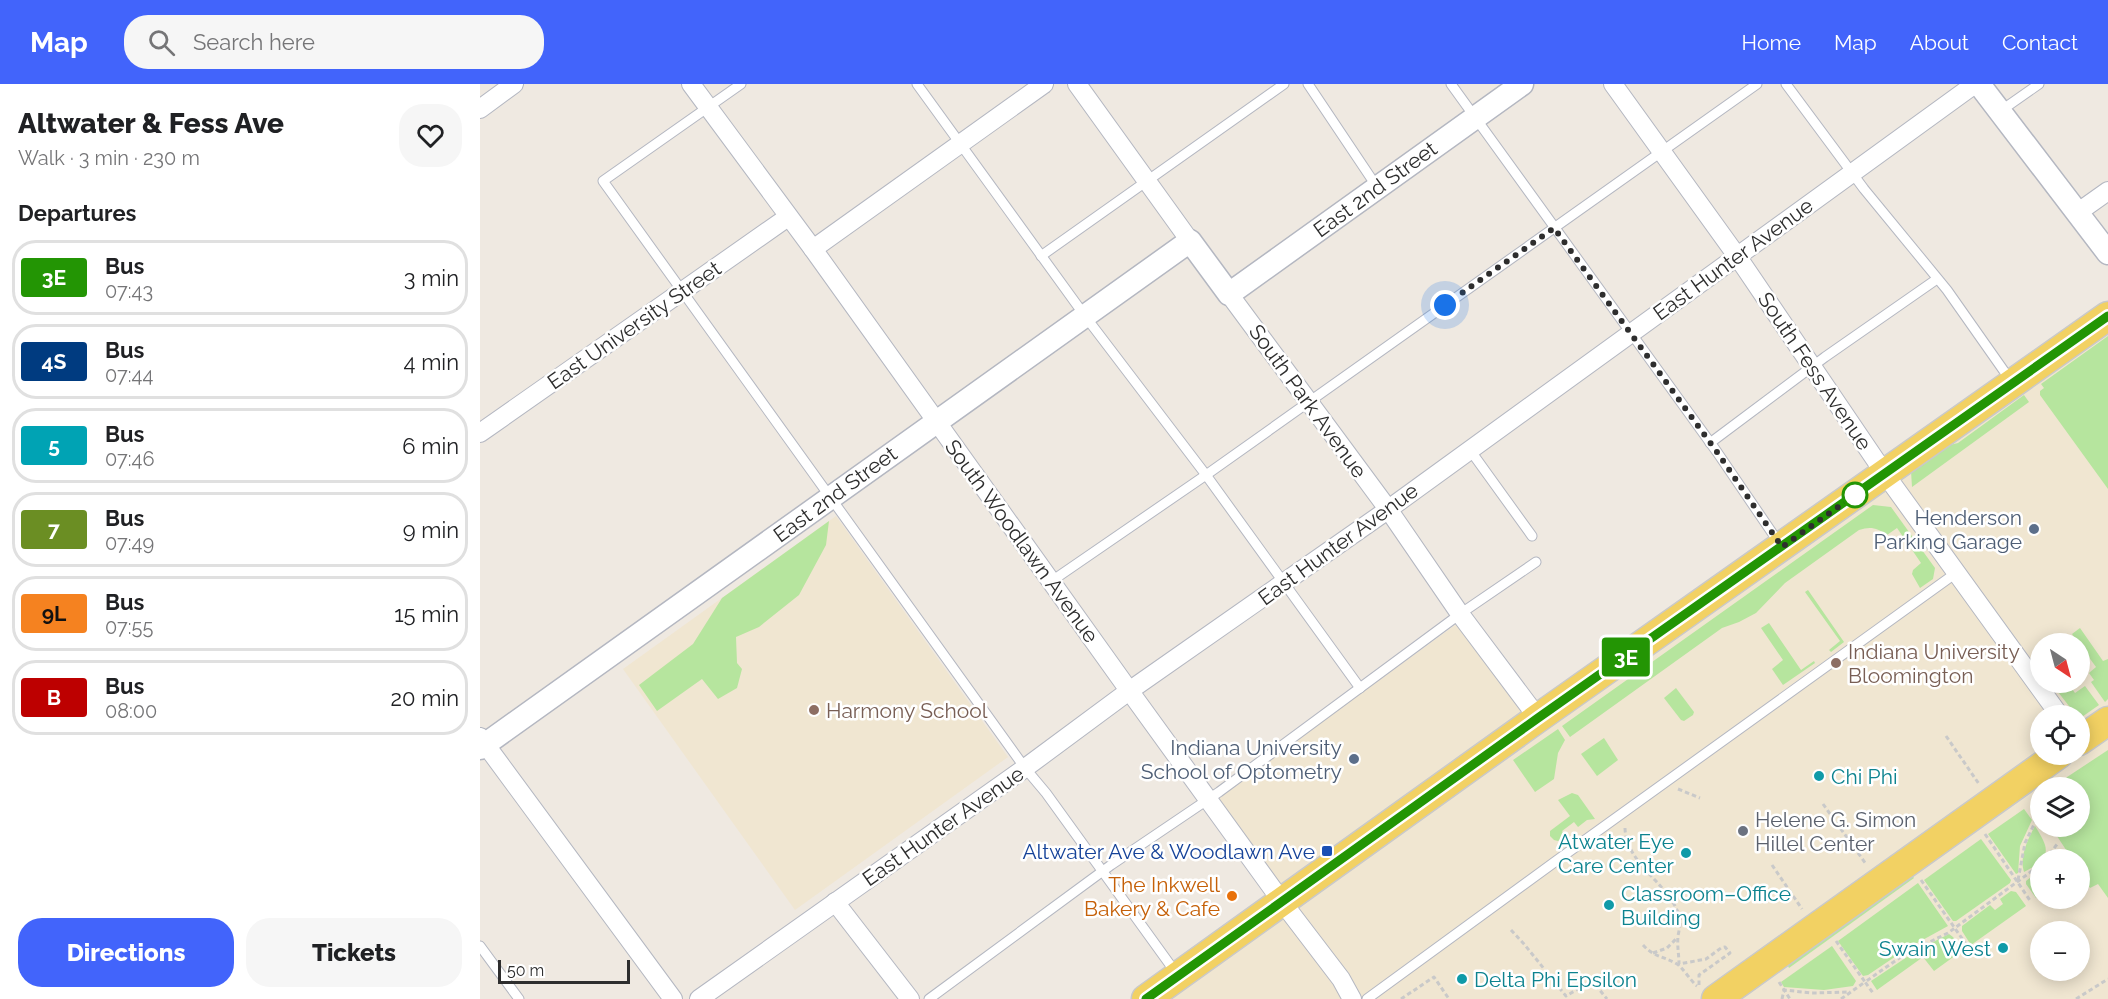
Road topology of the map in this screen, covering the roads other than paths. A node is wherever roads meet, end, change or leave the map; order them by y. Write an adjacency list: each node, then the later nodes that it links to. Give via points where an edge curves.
1 (514, 84): 17 (street)
2 (691, 84): 16 (street, South Woodlawn Avenue)
3 (741, 84): 16 (lane)
4 (917, 84): 20 (lane)
5 (1044, 84): 20 (street)
6 (1077, 84): 23 (street, South Park Avenue)
7 (1284, 84): 23 (lane)
8 (1308, 84): 24 (lane)
9 (1451, 84): 19 (lane)
10 (1522, 84): 19 (street, East 2nd Street)
11 (1613, 84): 21 (street, South Fess Avenue)
12 (1757, 84): 21 (lane)
13 (1786, 84): 22 (lane)
14 (1977, 84): 18 (street); 22 (street, East Hunter Avenue)
15 (2039, 84): 18 (lane)
16 (708, 108): 27 (street, South Woodlawn Avenue); 35 (lane, via 603,181)
17 (480, 109)
18 (1999, 112): 26 (street)
19 (1474, 117): 24 (street, East 2nd Street); 28 (lane)
20 (961, 144): 30 (street); 32 (lane)
21 (1661, 151): 28 (lane); 33 (street, South Fess Avenue)
22 (1853, 172): 33 (street, East Hunter Avenue); 34 (lane)
23 (1148, 180): 29 (street, South Park Avenue); 32 (lane)
24 (1377, 187): 36 (street, East 2nd Street)
25 (2108, 190): 26 (street)
26 (2077, 213): 31 (street)
27 (788, 217): 30 (street, South Woodlawn Avenue); 35 (street, East University Street)
28 (1554, 228): 39 (lane); 42 (lane)
29 (1190, 241): 36 (street, South Park Avenue); 37 (street, East 2nd Street)
30 (813, 249): 43 (street, South Woodlawn Avenue)
31 (2108, 253)
32 (1041, 256): 37 (lane)
33 (1737, 256): 39 (street, East Hunter Avenue); 40 (street, South Fess Avenue)
34 (1937, 279): 40 (lane); 41 (lane)
35 (682, 292): 44 (street, East University Street); 49 (lane)
36 (1230, 294): 42 (street, South Park Avenue)
37 (1085, 316): 43 (street, East 2nd Street); 48 (lane)
38 (2108, 316): 41 (main road)
39 (1630, 334): 45 (lane); 46 (street, East Hunter Avenue)
40 (1812, 367): 45 (lane); 47 (street, South Fess Avenue)
41 (2013, 384): 47 (main road)
42 (1308, 401): 48 (lane); 50 (street, South Park Avenue)
43 (936, 422): 49 (street, East 2nd Street); 59 (street, South Woodlawn Avenue)
44 (480, 433)
45 (1710, 443): 52 (lane)
46 (1470, 450): 50 (street, East Hunter Avenue); 51 (lane)
47 (1885, 474): 52 (main road); 54 (street, South Fess Avenue)
48 (1206, 475): 55 (lane); 56 (lane)
49 (831, 497): 64 (street, East 2nd Street); 66 (lane)
50 (1388, 509): 56 (street, East Hunter Avenue); 57 (street, South Park Avenue)
51 (1532, 536)
52 (1782, 547): 61 (main road)
53 (1536, 562): 57 (lane)
54 (1956, 573): 60 (street, South Fess Avenue); 80 (lane)
55 (1059, 576)
56 (1284, 583): 58 (lane); 59 (street, East Hunter Avenue)
57 (1460, 614): 58 (lane); 61 (street, South Park Avenue)
58 (1360, 688): 67 (lane)
59 (1129, 691): 66 (street, East Hunter Avenue); 67 (street, South Woodlawn Avenue)
60 (2052, 705)
61 (1538, 718): 70 (main road)
62 (2108, 721): 63 (main road)
63 (2090, 733)
64 (482, 743): 74 (street)
65 (2044, 765): 81 (main road)
66 (1025, 768): 68 (lane); 69 (street, East Hunter Avenue)
67 (1208, 799): 68 (lane); 70 (street, South Woodlawn Avenue)
68 (1104, 871): 72 (lane); 77 (lane)
69 (835, 902): 75 (street, East Hunter Avenue); 76 (street)
70 (1282, 903): 72 (main road); 79 (street, South Woodlawn Avenue)
71 (480, 945): 73 (lane)
72 (1178, 976): 78 (main road)
73 (519, 999)
74 (673, 999)
75 (699, 999)
76 (910, 999)
77 (929, 999)
78 (1146, 999)
79 (1352, 999)
80 (1367, 999)
81 (1716, 999)

